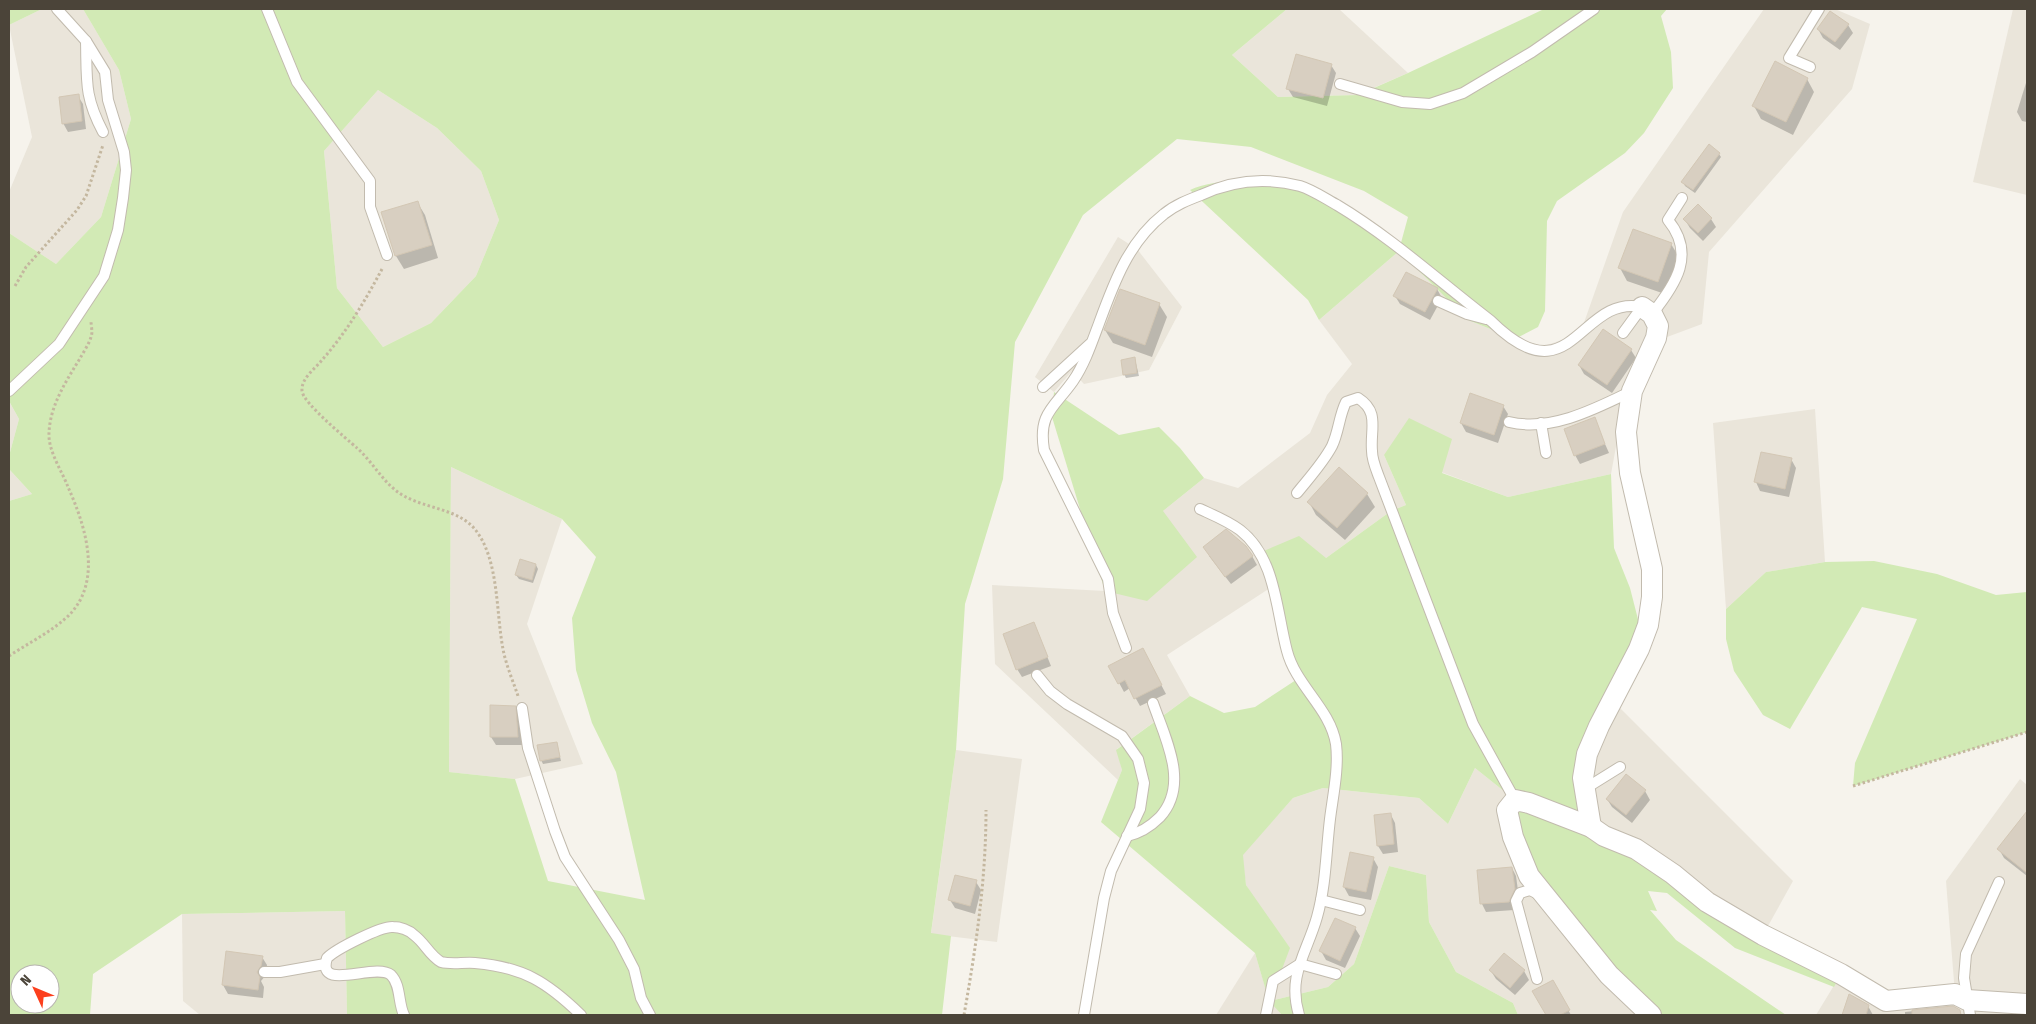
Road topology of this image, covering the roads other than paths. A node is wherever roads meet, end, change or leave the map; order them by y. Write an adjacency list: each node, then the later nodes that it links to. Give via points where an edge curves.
1 (57, 9): 5 (lane)
2 (267, 9): 10 (lane, via 297,82 370,181 370,207)
3 (1594, 9): 7 (lane, via 1532,52 1470,89 1430,104 1402,102)
4 (1819, 9): 6 (lane, via 1789,58)
5 (86, 41): 8 (lane, via 87,94); 17 (lane, via 105,72 108,100 119,131 126,170 118,230 104,276 70,331)
6 (1810, 67)
7 (1340, 84)
8 (103, 132)
9 (1682, 198): 12 (lane, via 1668,220 1679,232 1683,249 1679,272 1668,294)
10 (387, 255)
11 (1438, 301): 13 (lane)
12 (1647, 310): 13 (lane, via 1628,304 1613,309 1570,341 1546,351 1526,348 1509,339); 14 (lane); 18 (street, via 1658,326 1656,338)
13 (1491, 321): 15 (lane, via 1366,222 1302,187 1276,181 1253,181 1227,184 1177,205 1164,214 1128,254)
14 (1623, 333)
15 (1092, 341): 16 (lane); 24 (lane, via 1072,382 1049,409 1042,435 1044,450 1108,579 1113,613)
16 (1043, 387)
17 (9, 391)
18 (1632, 391): 20 (lane, via 1577,416); 29 (street, via 1626,432 1627,450 1652,569 1652,597 1648,625 1639,649 1587,754 1582,778)
19 (1509, 422): 20 (lane, via 1522,425)
20 (1541, 423): 21 (lane)
21 (1546, 453)
22 (1297, 493): 30 (lane, via 1331,447 1338,430 1339,415 1346,402 1358,398 1368,404 1372,416 1372,452 1379,477 1474,724)
23 (1200, 509): 34 (lane, via 1240,530 1262,555 1293,670 1328,721 1336,744)
24 (1126, 648)
25 (1037, 675): 32 (lane, via 1050,691 1122,736 1138,759 1144,783 1140,809)
26 (1152, 703): 32 (lane, via 1173,764 1172,796 1167,809 1151,825)
27 (522, 708): 47 (lane, via 528,748 554,831 565,857 619,940 634,969 641,998)
28 (1620, 767): 29 (lane)
29 (1584, 790): 31 (street)
30 (1515, 800): 31 (street); 35 (street, via 1507,810 1513,837 1529,876)
31 (1591, 827): 43 (street, via 1636,849 1707,902 1763,935 1842,974)
32 (1127, 836): 48 (lane, via 1104,898)
33 (2000, 882): 44 (lane, via 1966,954 1964,978)
34 (1321, 900): 36 (lane); 38 (lane)
35 (1550, 904): 41 (lane, via 1530,890 1520,893 1516,901); 51 (street, via 1609,975)
36 (1360, 910)
37 (325, 964): 39 (lane); 45 (lane, via 329,974 336,977 384,971 396,982); 46 (lane, via 329,956 344,945 391,926 403,928 414,934 440,962 504,966 529,975 549,986)
38 (1300, 964): 40 (lane); 49 (lane, via 1273,981); 50 (lane, via 1294,983)
39 (264, 972)
40 (1336, 974)
41 (1537, 979)
42 (2027, 1004): 44 (street)
43 (1887, 1008): 44 (street, via 1955,994)
44 (1969, 1008)
45 (404, 1015)
46 (580, 1015)
47 (650, 1015)
48 (1084, 1015)
49 (1266, 1015)
50 (1299, 1015)
51 (1651, 1015)

